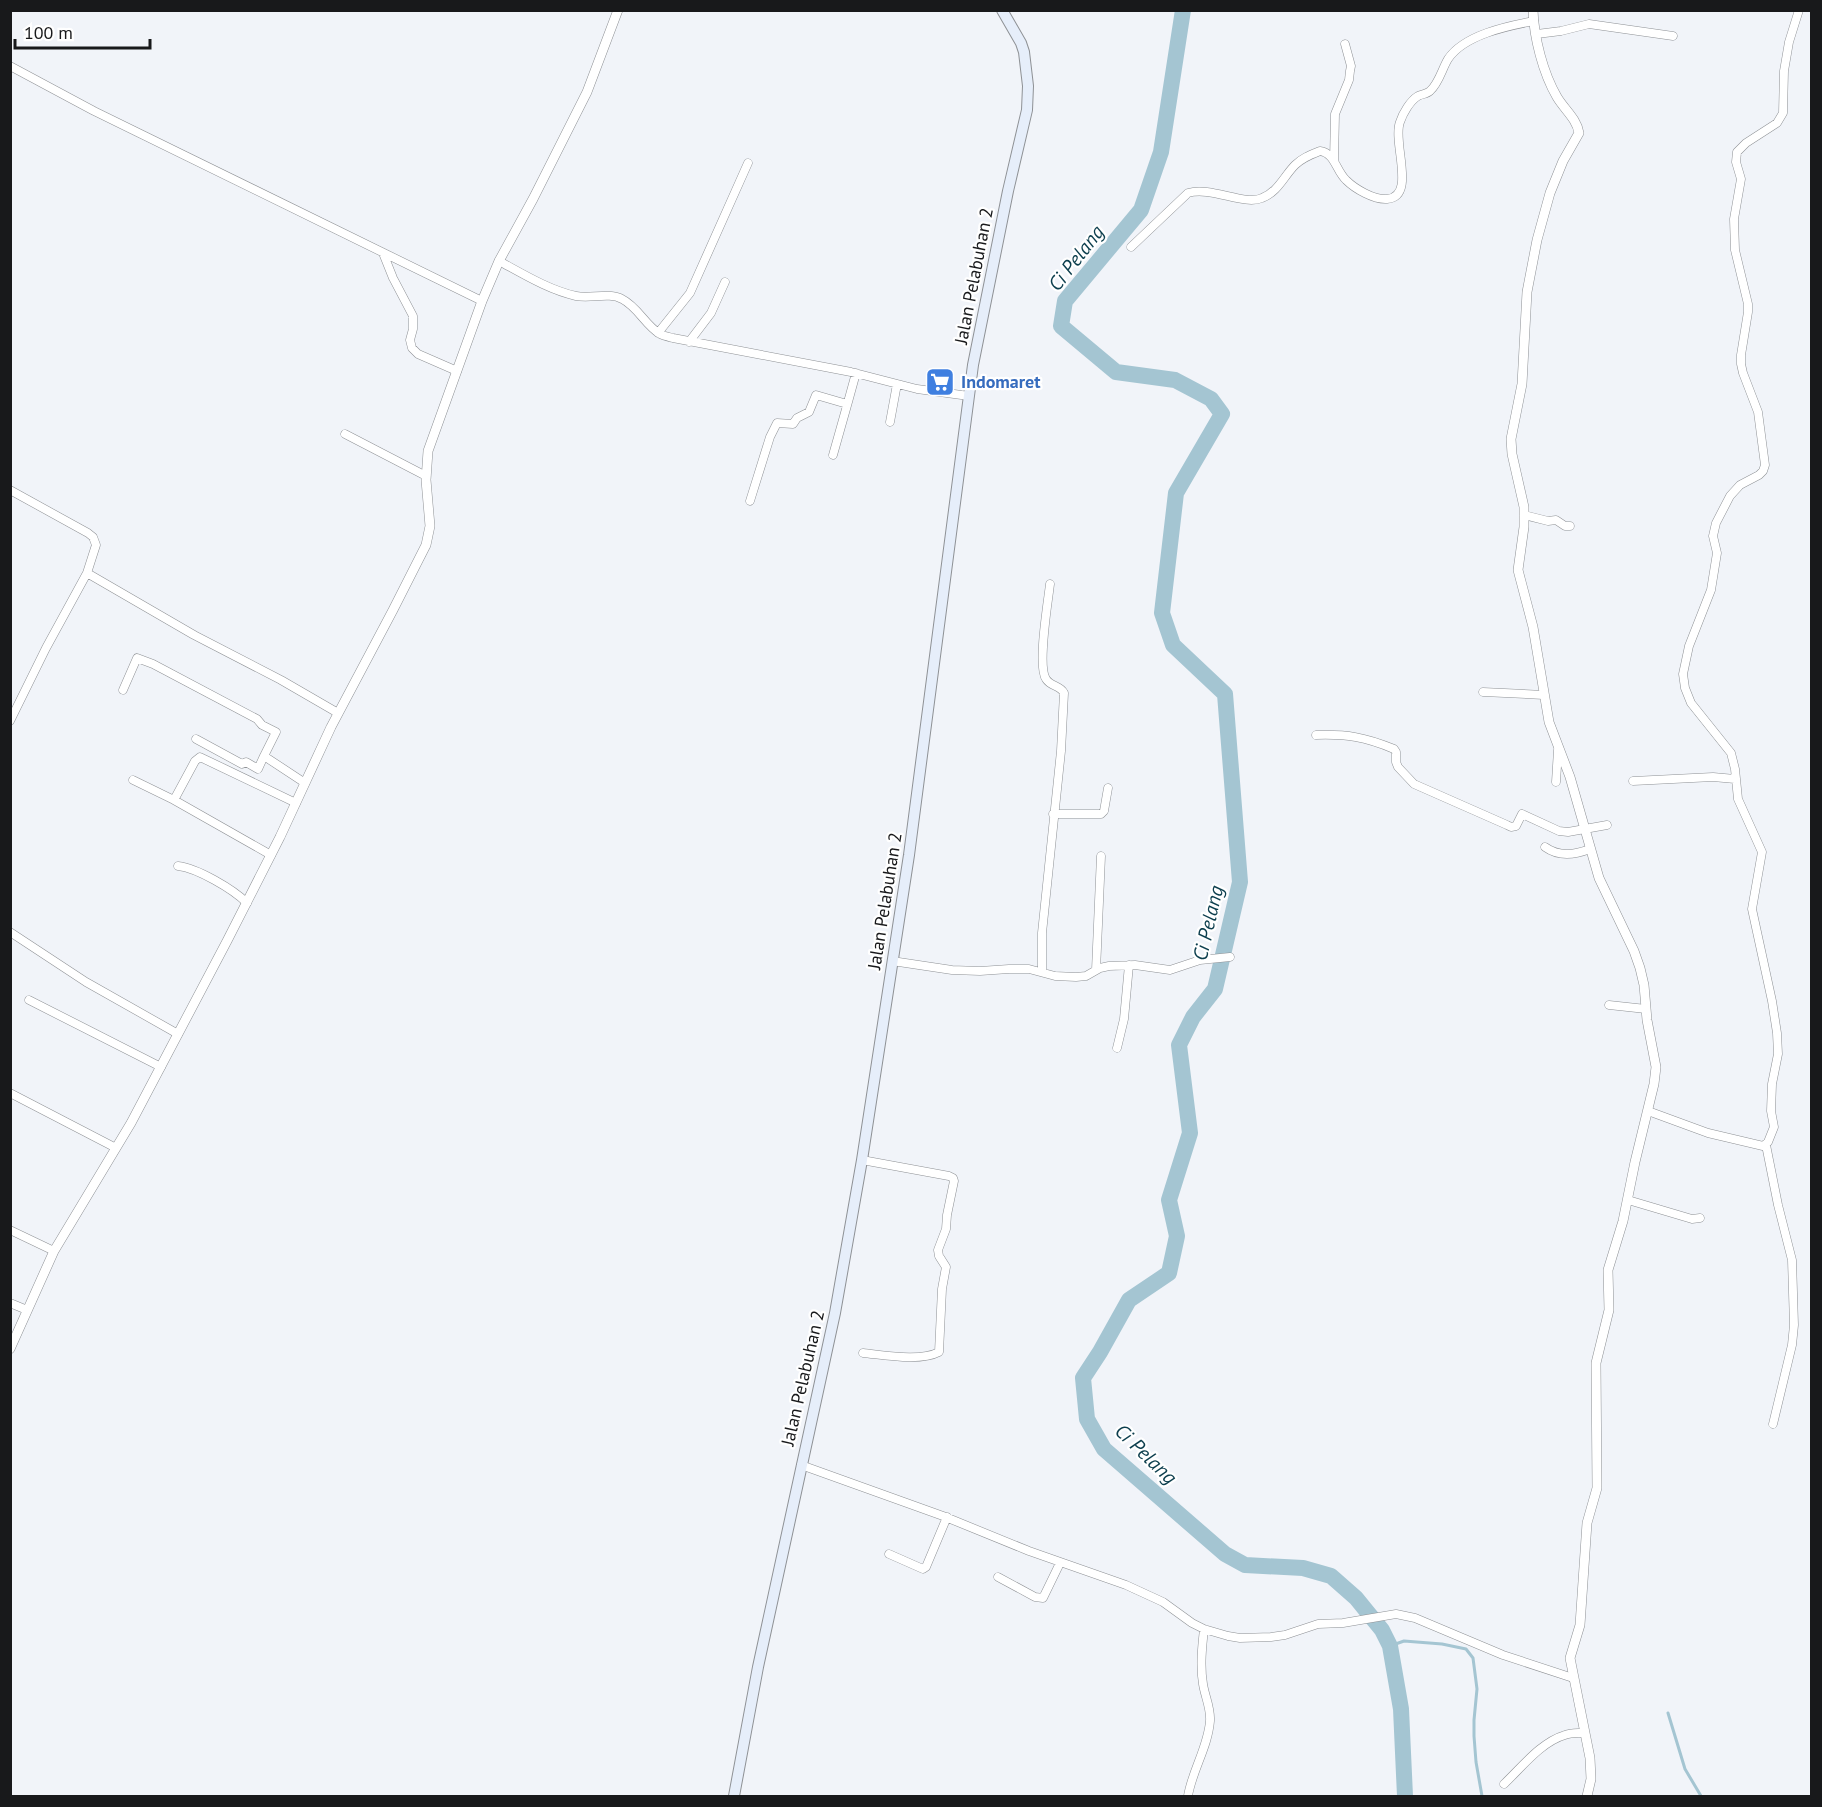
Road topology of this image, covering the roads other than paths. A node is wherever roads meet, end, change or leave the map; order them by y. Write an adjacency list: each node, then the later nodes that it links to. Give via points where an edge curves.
1 (618, 10): 14 (street, via 586,92)
2 (1002, 10): 22 (main road, Jalan Pelabuhan 2, via 1024,52 1027,110 993,262)
3 (1533, 10): 5 (street)
4 (1799, 10): 43 (street, via 1784,71 1781,118 1740,147 1736,158 1741,178 1734,237 1748,312 1741,364 1758,412 1765,465 1759,476 1730,496 1716,523 1714,573 1683,674 1691,703 1731,753)
5 (1534, 21): 6 (street); 10 (street, via 1502,27 1456,49 1432,90 1411,103 1397,131 1403,184 1396,196 1382,199 1356,188 1346,181)
6 (1537, 34): 7 (street, via 1589,24); 30 (street, via 1552,88 1579,133 1550,194 1525,303 1522,384 1511,439)
7 (1673, 36)
8 (1345, 44): 10 (street, via 1351,66 1335,114)
9 (10, 66): 13 (street)
10 (1334, 161): 12 (street, via 1320,151 1305,157 1276,189 1259,200 1199,191 1188,193)
11 (748, 163): 17 (street, via 690,293)
12 (1131, 246)
13 (383, 253): 16 (street); 19 (street, via 413,316 412,348)
14 (499, 261): 16 (street); 17 (street, via 566,293 622,299)
15 (725, 282): 18 (street, via 711,314)
16 (482, 301): 19 (street)
17 (658, 333): 18 (street)
18 (689, 342): 20 (street)
19 (457, 371): 27 (street, via 428,451)
20 (856, 373): 21 (street); 23 (street)
21 (897, 384): 22 (street); 24 (street)
22 (969, 396): 62 (main road, Jalan Pelabuhan 2)
23 (848, 402): 26 (street); 29 (street, via 816,395 809,412 793,424 777,423)
24 (890, 422)
25 (345, 434): 27 (street)
26 (833, 455)
27 (426, 476): 37 (street, via 428,540)
28 (10, 490): 32 (street, via 93,537 95,551)
29 (750, 501)
30 (1524, 515): 31 (street); 36 (street, via 1518,570 1533,627)
31 (1570, 526)
32 (87, 573): 37 (street); 38 (street)
33 (1050, 584): 51 (street, via 1044,675 1064,693)
34 (123, 690): 42 (street, via 137,658 153,664 276,732)
35 (1484, 692): 36 (street)
36 (1544, 695): 41 (street)
37 (338, 713): 47 (street)
38 (10, 721)
39 (1316, 735): 53 (street, via 1340,734 1394,749 1398,766 1414,784 1507,825 1516,826 1522,814 1559,831)
40 (196, 739): 42 (street, via 258,769)
41 (1558, 748): 46 (street); 53 (street)
42 (264, 756): 47 (street)
43 (1736, 779): 45 (street); 74 (street, via 1740,807 1762,852 1752,909 1777,1033 1771,1111 1774,1126)
44 (133, 780): 49 (street)
45 (1633, 781)
46 (1556, 782)
47 (305, 783): 50 (street)
48 (1108, 788): 51 (street, via 1101,814)
49 (174, 800): 50 (street, via 200,757); 56 (street)
50 (296, 803): 56 (street)
51 (1053, 814): 65 (street)
52 (1607, 825): 53 (street)
53 (1584, 829): 55 (street)
54 (1545, 847): 55 (street, via 1570,855)
55 (1590, 849): 68 (street, via 1603,890 1636,957)
56 (271, 855): 59 (street)
57 (1101, 856): 64 (street)
58 (178, 866): 59 (street, via 232,890)
59 (247, 903): 69 (street)
60 (10, 932): 69 (street, via 86,982)
61 (1230, 957): 63 (street, via 1200,960 1170,970)
62 (892, 960): 65 (street, via 963,971); 76 (main road, Jalan Pelabuhan 2)
63 (1129, 965): 64 (street); 70 (street)
64 (1096, 970): 65 (street, via 1081,977)
65 (1042, 972)
66 (29, 1000): 71 (street)
67 (1609, 1005): 68 (street)
68 (1646, 1009): 73 (street, via 1656,1067)
69 (178, 1034): 71 (street)
70 (1117, 1048)
71 (161, 1067): 75 (street)
72 (10, 1093): 75 (street)
73 (1648, 1111): 74 (street, via 1722,1137); 77 (street)
74 (1766, 1145): 85 (street, via 1792,1260 1794,1325)
75 (116, 1148): 80 (street)
76 (862, 1160): 84 (street, via 951,1176 954,1181 946,1229 938,1250 946,1266 939,1352 904,1357); 86 (main road, Jalan Pelabuhan 2, via 835,1313)
77 (1628, 1200): 78 (street); 92 (street, via 1608,1270 1609,1310 1597,1356 1597,1488 1587,1523 1580,1625 1570,1658)
78 (1700, 1218)
79 (10, 1230): 80 (street)
80 (54, 1251): 82 (street)
81 (10, 1303): 82 (street)
82 (27, 1310): 83 (street)
83 (10, 1348)
84 (863, 1353)
85 (1773, 1424)
86 (801, 1465): 87 (street); 95 (main road, Jalan Pelabuhan 2)
87 (947, 1517): 88 (street, via 923,1569); 89 (street)
88 (889, 1554)
89 (1060, 1563): 90 (street, via 1043,1598); 91 (street, via 1151,1596)
90 (998, 1576)
91 (1204, 1629): 92 (street, via 1257,1638 1285,1635 1318,1624 1396,1614); 96 (street, via 1201,1671 1210,1719)
92 (1573, 1678): 93 (street)
93 (1585, 1733): 94 (street, via 1558,1738); 97 (street, via 1591,1767)
94 (1504, 1784)
95 (734, 1797)
96 (1188, 1797)
97 (1587, 1797)

